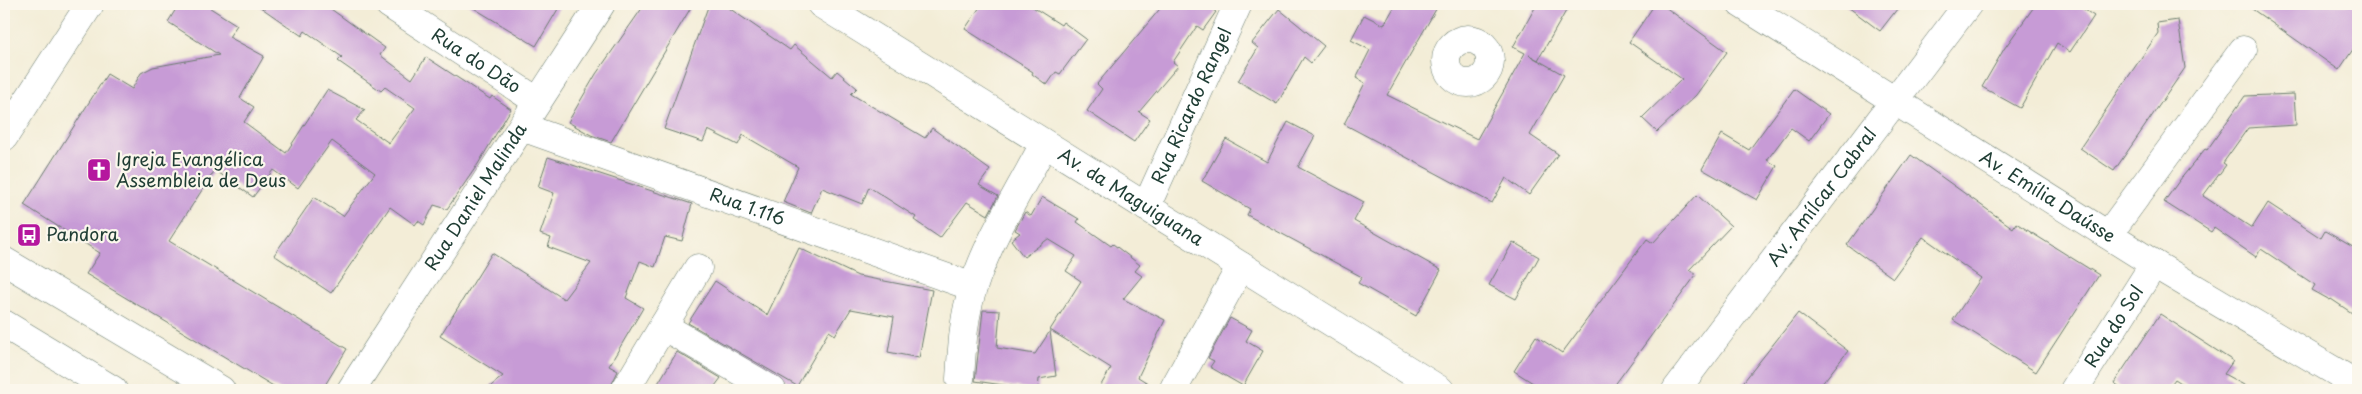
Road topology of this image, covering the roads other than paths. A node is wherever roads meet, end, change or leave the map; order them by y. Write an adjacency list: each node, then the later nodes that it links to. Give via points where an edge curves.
1 (90, 4): 12 (street)
2 (389, 4): 9 (street, Rua do Dão)
3 (601, 4): 9 (street, Rua Daniel Malinda)
4 (821, 4): 13 (street, Av. da Maguiguana)
5 (1238, 4): 14 (street, Rua Ricardo Rangel)
6 (1741, 4): 10 (street, Av. Emília Daússe)
7 (1968, 4): 10 (street, Av. Amílcar Cabral)
8 (2243, 50): 15 (street)
9 (538, 101): 11 (street, Rua Daniel Malinda)
10 (1895, 101): 15 (street, Av. Emília Daússe); 32 (street, Av. Amílcar Cabral)
11 (522, 127): 20 (street, Rua 1.116); 28 (street, Rua Daniel Malinda)
12 (4, 137)
13 (1044, 144): 14 (street, Av. da Maguiguana); 20 (street)
14 (1146, 207): 18 (street, Av. da Maguiguana)
15 (2108, 235): 17 (street, Av. Emília Daússe)
16 (4, 261): 27 (street)
17 (2154, 264): 24 (street, Av. Emília Daússe); 33 (street, Rua do Sol)
18 (1241, 266): 25 (street); 31 (street, Av. da Maguiguana)
19 (698, 268): 22 (street)
20 (973, 287): 23 (street, via 964,323)
21 (4, 324): 26 (street)
22 (663, 326): 29 (street); 30 (street)
23 (960, 379)
24 (2358, 385)
25 (1174, 388)
26 (113, 390)
27 (221, 390)
28 (351, 390)
29 (624, 390)
30 (772, 390)
31 (1440, 390)
32 (1676, 390)
33 (2074, 390)

